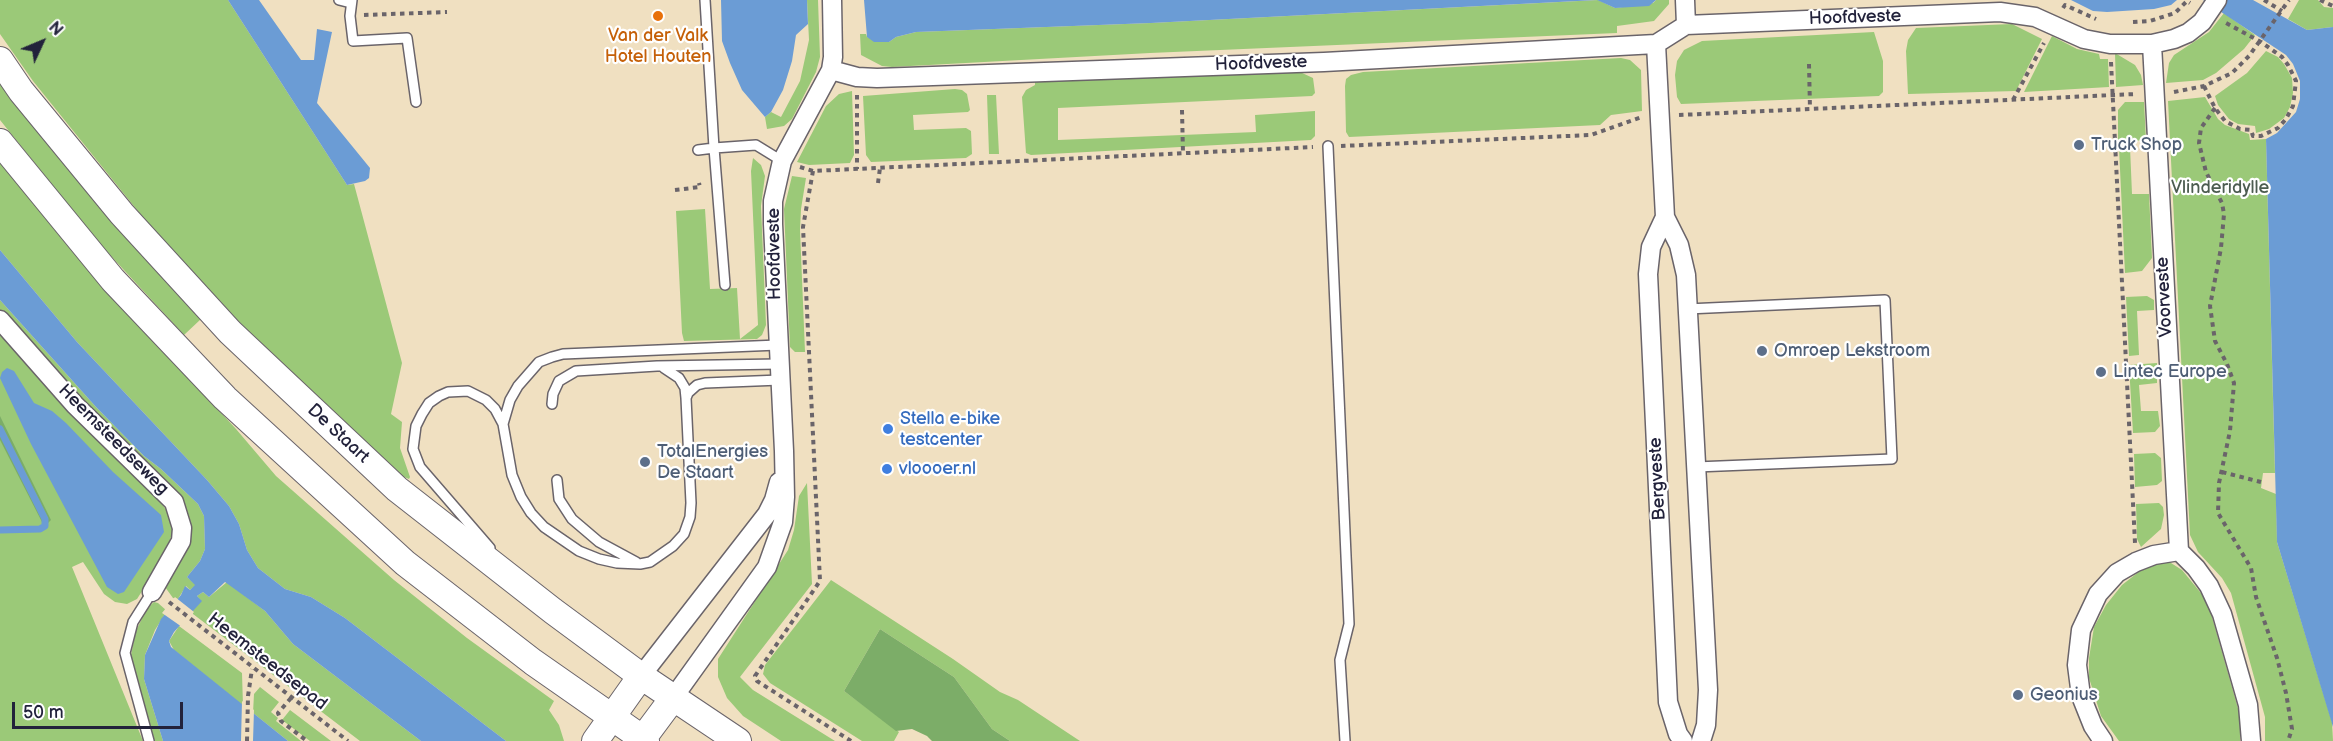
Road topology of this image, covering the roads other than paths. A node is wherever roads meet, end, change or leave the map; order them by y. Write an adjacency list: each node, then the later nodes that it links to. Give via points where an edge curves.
1 (339, 0): 5 (lane)
2 (705, 0): 15 (lane)
3 (832, 0): 11 (street, Hoofdveste)
4 (1685, 0): 7 (street)
5 (352, 2): 12 (lane, via 353,41 407,38)
6 (2213, 7): 9 (street, Hoofdveste, via 2188,33)
7 (1686, 25): 8 (street, Hoofdveste); 9 (street, Hoofdveste, via 2000,12 2034,17 2084,39 2110,44)
8 (1656, 44): 11 (street, Hoofdveste, via 974,76 877,78); 18 (street, Bergveste)
9 (2152, 44): 31 (street, Voorveste)
10 (0, 60): 34 (main road, De Staart, via 122,214 230,332 397,489)
11 (831, 70): 17 (street, Hoofdveste)
12 (416, 102)
13 (0, 142): 37 (main road, via 113,280 225,398 405,563 533,662)
14 (1328, 146): 42 (lane, via 1349,624 1340,660)
15 (714, 148): 16 (lane); 17 (lane, via 756,145); 19 (lane)
16 (698, 150)
17 (782, 161): 22 (street, Hoofdveste, via 773,224)
18 (1665, 217): 20 (street, Bergveste, via 1679,245 1686,275); 43 (street, Bergveste, via 1651,247 1648,274 1668,702)
19 (725, 285)
20 (1687, 309): 29 (street, Bergveste); 29 (lane, via 1885,300 1892,459)
21 (0, 320): 33 (street, Heemsteedseweg, via 75,405 174,502 182,528 181,541)
22 (778, 345): 24 (street, Hoofdveste); 27 (lane, via 552,357 539,362 518,386)
23 (657, 366): 24 (lane); 25 (lane, via 679,378); 26 (lane, via 576,370 559,381)
24 (779, 372): 25 (lane, via 705,383); 28 (street, Hoofdveste)
25 (686, 398): 32 (lane, via 690,517 684,534 673,546 650,562)
26 (552, 404)
27 (503, 424): 32 (lane, via 512,475 526,505 544,527 579,551 617,563); 34 (lane, via 495,409 478,395 448,392 429,403 422,414 413,449 420,467 439,491)
28 (783, 451): 35 (street, Hoofdveste, via 778,487 767,514); 36 (street, Hoofdveste, via 783,522 767,567)
29 (1696, 467): 44 (street, Bergveste, via 1708,690)
30 (557, 480): 32 (lane, via 559,499 572,519 598,542)
31 (2179, 551): 45 (street, via 2154,555 2117,573 2098,594 2081,630 2077,666 2081,696); 46 (street, via 2209,586 2222,614 2248,705)
32 (640, 564)
33 (152, 591): 39 (lane, Heemsteedseweg, via 133,622 126,653)
34 (553, 611): 35 (main road, De Staart)
35 (641, 676): 36 (main road, De Staart); 37 (main road)
36 (673, 698): 38 (main road); 41 (main road, De Staart)
37 (612, 717): 38 (main road); 40 (main road)
38 (643, 740)
39 (149, 741)
40 (595, 741)
41 (738, 741)
42 (1345, 741)
43 (1683, 741)
44 (1701, 741)
45 (2103, 741)
46 (2251, 741)

